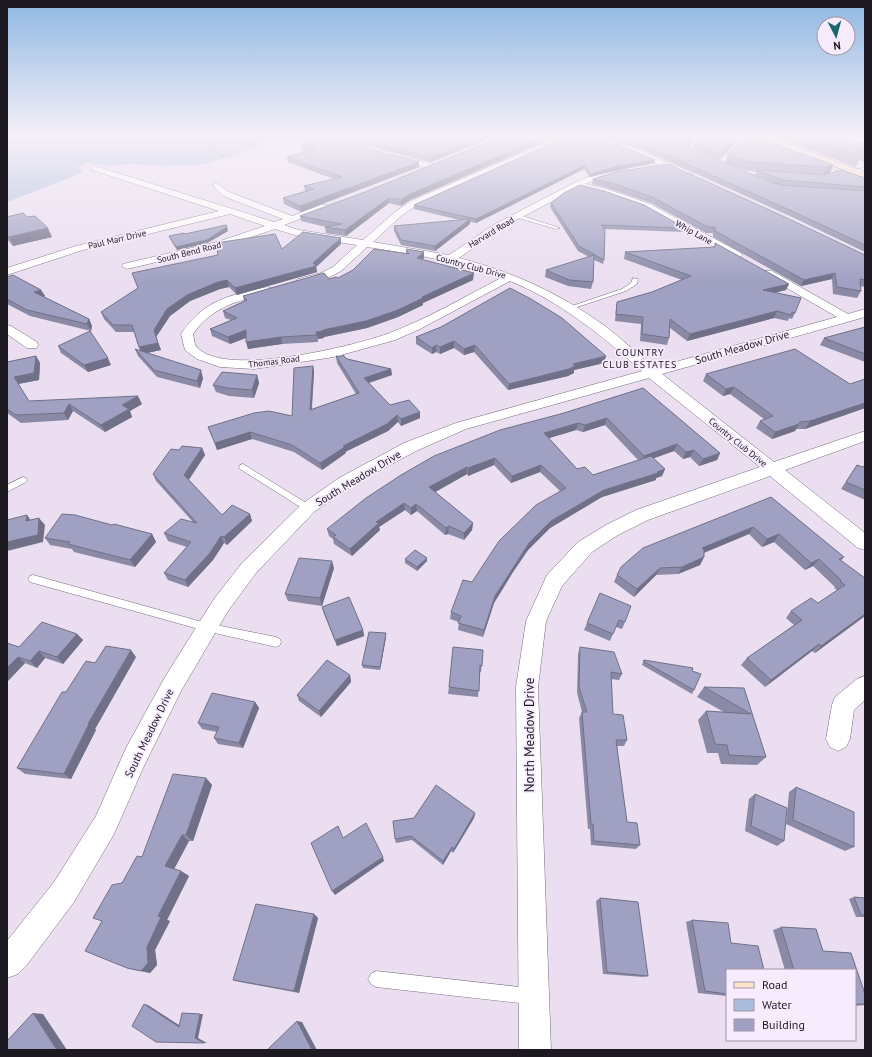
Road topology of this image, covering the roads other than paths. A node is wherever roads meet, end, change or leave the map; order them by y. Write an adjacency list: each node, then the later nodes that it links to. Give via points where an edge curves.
1 (145, 184): 6 (street, Country Club Drive)
2 (457, 184): 11 (street, via 414,203 398,214)
3 (216, 185): 8 (street, via 226,194)
4 (577, 185): 7 (street, Harvard Road); 13 (street, Whip Lane, via 647,206)
5 (334, 204): 8 (street, South Bend Road)
6 (229, 212): 9 (street, Country Club Drive); 16 (street, Paul Marr Drive, via 74,248)
7 (517, 216): 10 (lane); 12 (street, Harvard Road)
8 (292, 219): 9 (street, South Bend Road)
9 (273, 226): 11 (street, Country Club Drive); 14 (street, South Bend Road, via 220,244)
10 (558, 228)
11 (366, 245): 12 (street, Country Club Drive); 19 (street, via 331,272)
12 (451, 259): 17 (street, Country Club Drive)
13 (747, 261)
14 (127, 266)
15 (760, 269): 23 (street)
16 (7, 272)
17 (510, 277): 20 (street, Thomas Road, via 391,337 334,353 254,365 220,363 202,356 190,347 187,334 202,314 214,306); 21 (street, Country Club Drive, via 534,287)
18 (635, 279): 21 (lane, via 634,284 624,290)
19 (295, 283)
20 (280, 287)
21 (569, 308): 26 (street, Country Club Drive, via 601,330)
22 (865, 313): 23 (street, South Meadow Drive)
23 (847, 318): 26 (street, South Meadow Drive)
24 (7, 329): 25 (street)
25 (32, 345)
26 (652, 372): 29 (street, Country Club Drive); 32 (street, South Meadow Drive, via 461,426 410,447 346,482)
27 (865, 436): 29 (street, North Meadow Drive)
28 (243, 467): 32 (lane)
29 (772, 469): 33 (street, Country Club Drive); 41 (street, North Meadow Drive, via 642,515 612,530 585,547 554,581 536,621 527,687)
30 (23, 480): 31 (lane)
31 (7, 489)
32 (308, 508): 35 (street, South Meadow Drive, via 249,568)
33 (865, 543)
34 (33, 579): 35 (lane)
35 (206, 626): 36 (lane); 39 (street, South Meadow Drive, via 136,757 105,826 64,892)
36 (276, 642)
37 (865, 686): 38 (street, via 843,705)
38 (838, 739)
39 (7, 963)
40 (376, 979): 41 (lane)
41 (534, 996): 42 (street, North Meadow Drive)
42 (535, 1050)

